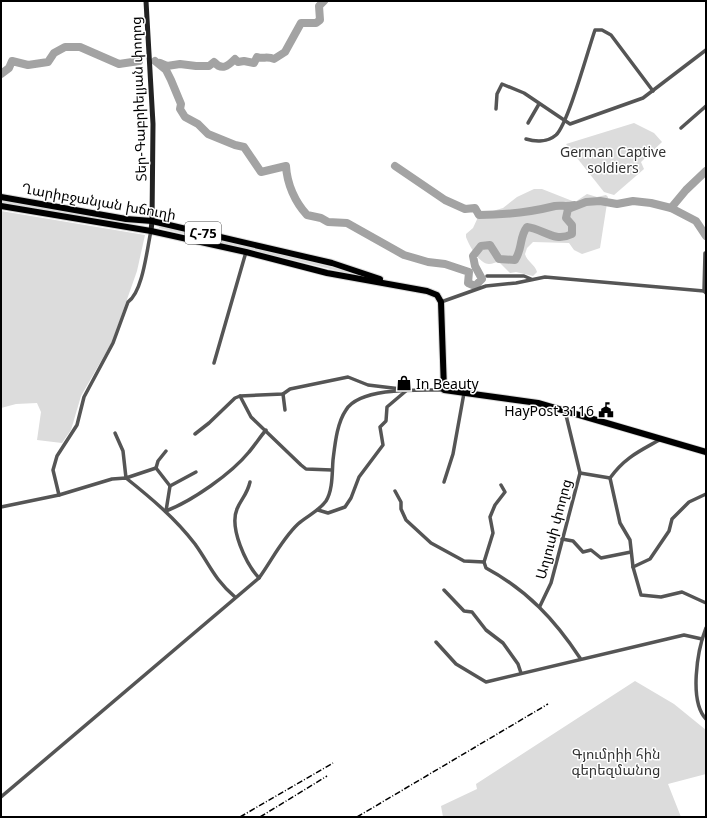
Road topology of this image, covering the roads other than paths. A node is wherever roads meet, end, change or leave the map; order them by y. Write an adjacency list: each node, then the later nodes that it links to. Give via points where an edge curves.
1 (146, 1): 13 (main road, Տեր-Գաբրիելյան փողոց, via 153,124)
2 (706, 50): 3 (street)
3 (653, 91): 7 (street, via 643,98 596,116 570,124); 7 (street, via 611,35 602,30 595,30)
4 (539, 104): 6 (street, via 524,93 502,84); 7 (street); 8 (street)
5 (706, 106): 9 (street)
6 (496, 109)
7 (565, 120): 10 (street, via 556,135 538,142)
8 (528, 124)
9 (681, 128)
10 (526, 139)
11 (1, 197): 13 (highway, Ղարիբջանյան խճուղի / Հ-75, via 126,219)
12 (1, 206): 14 (highway, Ղարիբջանյան խճուղի / Հ-75)
13 (152, 221): 14 (main road, Տեր-Գաբրիելյան փողոց); 19 (highway, Ղարիբջանյան խճուղի / Հ-75, via 332,263)
14 (151, 231): 15 (highway, Ղարիբջանյան խճուղի / Հ-75); 48 (street, via 142,273 133,299 128,302 113,343 84,397 77,425 57,456 53,470)
15 (246, 252): 19 (highway, Ղարիբջանյան խճուղի / Հ-75, via 327,273); 22 (street)
16 (704, 252): 20 (street)
17 (487, 276): 18 (street, via 524,276)
18 (532, 279): 20 (street, via 545,277 613,282); 21 (street, via 486,286)
19 (401, 286): 21 (highway, Ղարիբջանյան խճուղի / Հ-75, via 427,291 436,295)
20 (705, 292)
21 (440, 302): 24 (highway)
22 (214, 362)
23 (407, 390): 24 (street); 26 (street, via 368,385 348,377 290,389); 37 (street, via 364,396 346,409 341,421); 50 (street, via 387,407 386,421 380,427 383,444 359,477 345,507 328,513)
24 (444, 390): 25 (highway)
25 (464, 392): 29 (highway, via 538,403); 43 (street, via 453,454)
26 (283, 394): 27 (street); 28 (street)
27 (240, 396): 30 (street, via 251,416); 32 (street)
28 (285, 410)
29 (565, 411): 33 (highway); 39 (street, Աղյուսի փողոց)
30 (266, 430): 37 (street, via 306,469); 51 (street, via 248,453 217,480)
31 (114, 433): 40 (street, via 123,451)
32 (195, 434)
33 (662, 439): 35 (highway); 41 (street, via 630,456)
34 (166, 452): 36 (street, via 158,461)
35 (706, 452)
36 (156, 468): 40 (street); 45 (street)
37 (332, 470): 50 (street, via 330,493)
38 (196, 472): 45 (street)
39 (580, 473): 41 (street); 52 (street, Աղյուսի փողոց)
40 (126, 478): 48 (street, via 112,479); 51 (street)
41 (610, 478): 53 (street, via 620,523 630,540)
42 (250, 482): 56 (street, via 245,497 237,509 235,521 242,549)
43 (444, 482)
44 (501, 485): 54 (street, via 506,492 495,505 490,517 494,533)
45 (170, 486): 51 (street)
46 (395, 492): 54 (street, via 406,520 431,543 464,561)
47 (706, 494): 55 (street, via 688,502 672,519 670,531 650,559)
48 (59, 495): 49 (street)
49 (1, 507)
50 (318, 510): 56 (street, via 290,533)
51 (166, 511): 58 (street, via 196,545 218,581)
52 (562, 539): 53 (street, via 573,541 583,552 591,550 601,558); 60 (street, Աղյուսի փողոց, via 551,582)
53 (631, 552): 55 (street)
54 (484, 562): 60 (street, Աղյուսի փողոց, via 486,568 503,577)
55 (633, 567): 59 (street, via 641,595 661,597 682,592)
56 (258, 578): 58 (street)
57 (444, 590): 65 (street, via 464,611 472,612 486,630 503,643 518,664)
58 (235, 597): 67 (street)
59 (706, 603)
60 (540, 606): 64 (street, Աղյուսի փողոց)
61 (706, 628): 62 (street)
62 (702, 639): 64 (street, via 684,635); 66 (street, via 695,684 697,704)
63 (436, 642): 65 (street, via 456,664 486,682)
64 (580, 658): 65 (street)
65 (521, 673)
66 (706, 719)
67 (1, 797)

